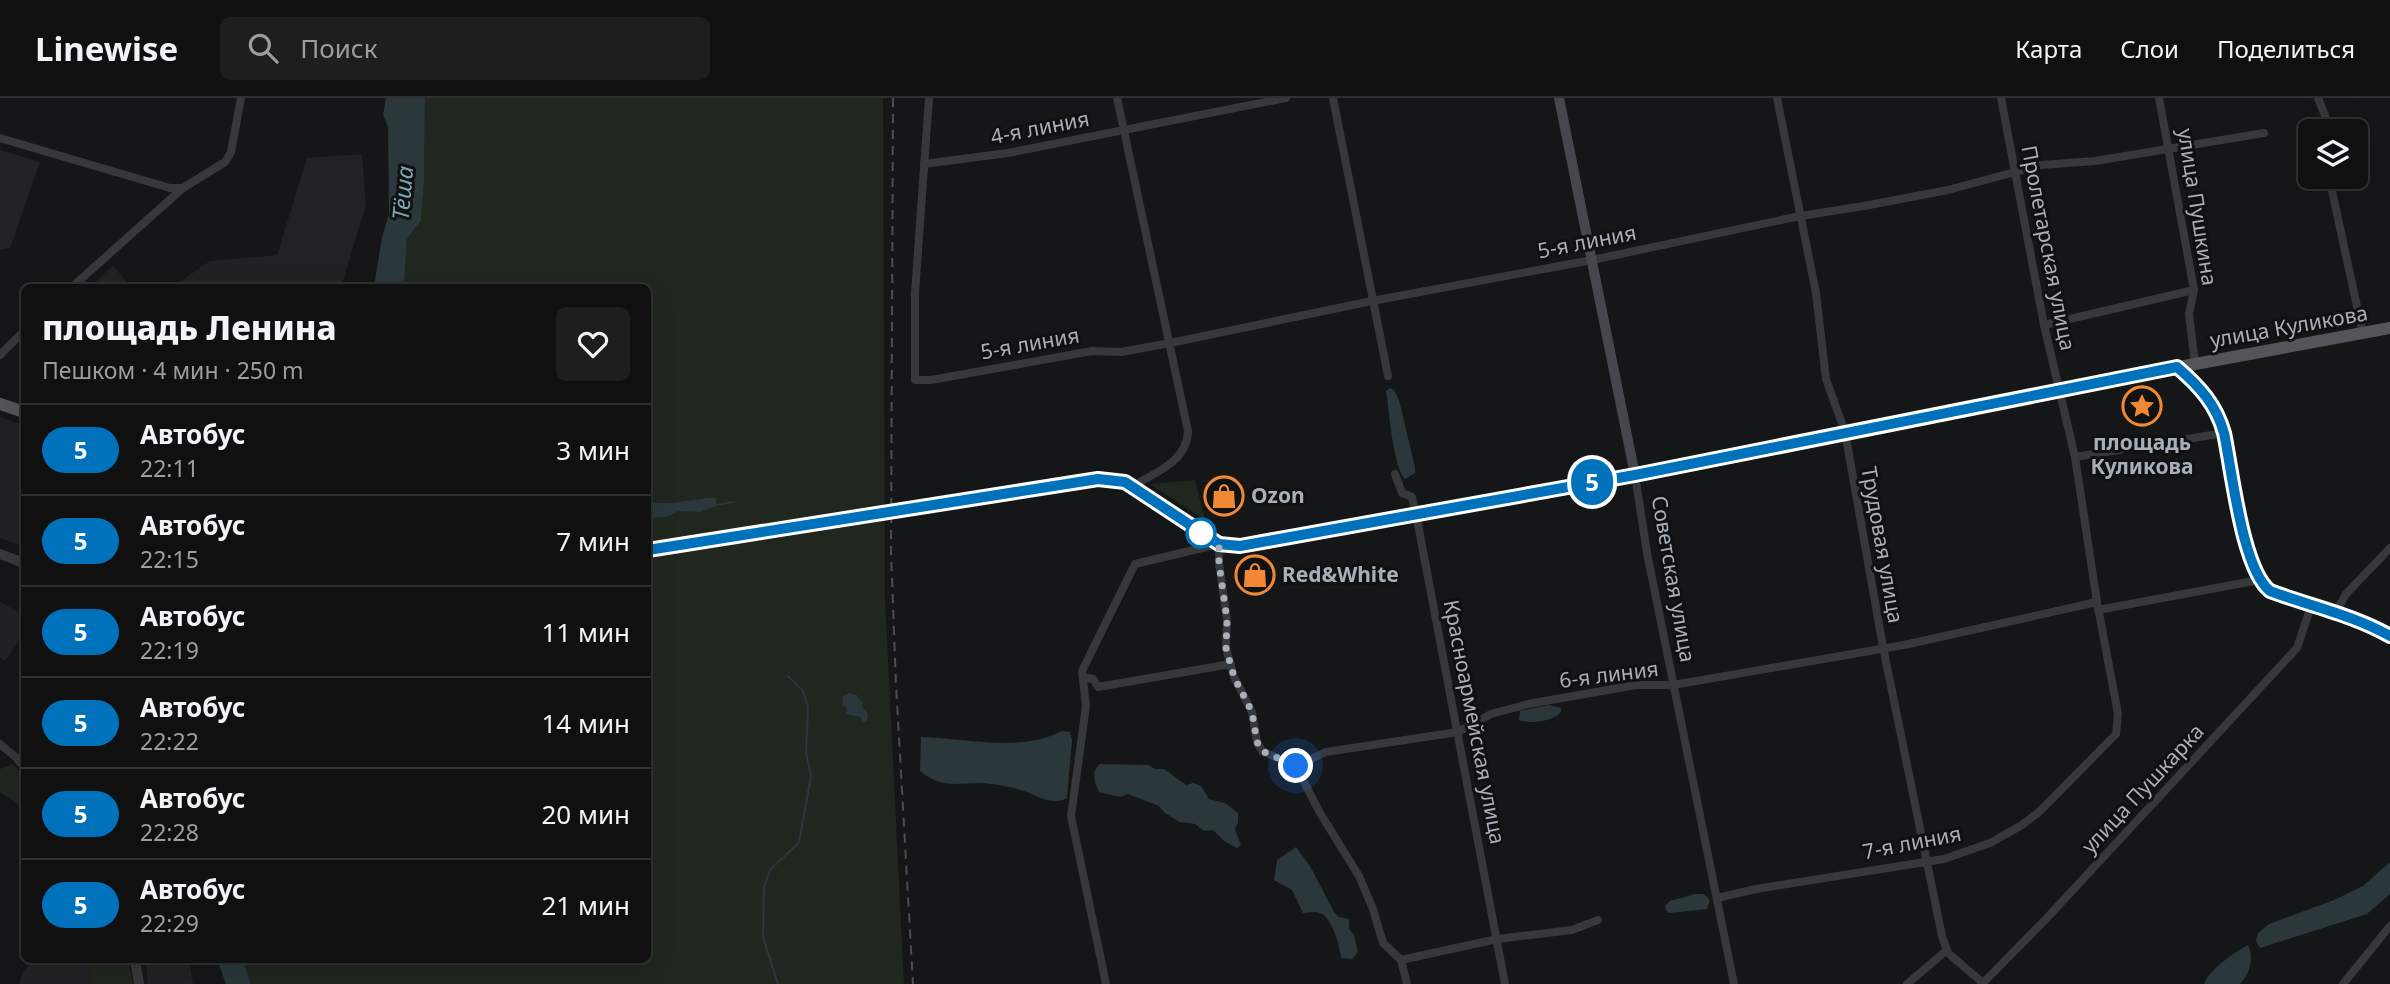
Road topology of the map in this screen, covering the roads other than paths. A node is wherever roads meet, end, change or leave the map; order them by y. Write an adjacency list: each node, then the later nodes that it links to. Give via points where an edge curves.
1 (241, 98): 18 (street, via 232,152 225,162)
2 (929, 98): 16 (street)
3 (1117, 98): 12 (street)
4 (1286, 98): 12 (street, 4-я линия)
5 (1333, 98): 24 (street)
6 (1559, 98): 21 (main road, Советская улица)
7 (1777, 98): 20 (street, Трудовая улица)
8 (2001, 98): 17 (street, Пролетарская улица)
9 (2159, 98): 15 (street, улица Пушкина)
10 (2318, 98): 11 (street)
11 (2326, 119)
12 (1124, 130): 16 (street, 4-я линия); 29 (street)
13 (2264, 133): 15 (street, 5-я линия)
14 (0, 138): 18 (street)
15 (2169, 150): 17 (street, 5-я линия); 23 (street, улица Пушкина)
16 (924, 164): 29 (street, 5-я линия, via 915,293 915,380)
17 (2015, 171): 20 (street, 5-я линия, via 1948,190); 25 (street, Пролетарская улица)
18 (183, 188): 22 (street)
19 (2332, 189): 28 (street)
20 (1800, 216): 21 (street, 5-я линия); 37 (street, Трудовая улица, via 1816,293 1826,379)
21 (1592, 260): 24 (street, 5-я линия); 41 (main road, Советская улица)
22 (75, 284)
23 (2194, 290): 25 (street); 31 (street, улица Пушкина, via 2189,314)
24 (1372, 301): 29 (street, 5-я линия); 33 (street)
25 (2044, 325): 34 (street, Пролетарская улица)
26 (2390, 328): 28 (main road, улица Куликова)
27 (21, 334): 30 (street)
28 (2363, 334): 31 (main road, улица Куликова)
29 (1170, 343): 42 (street, via 1188,441 1176,459)
30 (0, 355)
31 (2195, 364): 32 (main road)
32 (2177, 367): 34 (main road); 38 (street, via 2215,407)
33 (1388, 376)
34 (2060, 390): 37 (main road); 39 (street, Пролетарская улица)
35 (0, 404): 36 (main road)
36 (21, 411)
37 (1845, 432): 41 (main road); 54 (street, Трудовая улица)
38 (2224, 433): 39 (street); 49 (street, via 2249,558)
39 (2075, 457): 50 (street, Пролетарская улица)
40 (1395, 474): 43 (street, Красноармейская улица, via 1402,493 1412,497)
41 (1635, 475): 43 (main road); 57 (street, Советская улица)
42 (1133, 486): 44 (main road); 46 (main road, bridge, via 1098,479)
43 (1416, 514): 44 (main road, via 1240,546); 58 (street, Красноармейская улица)
44 (1219, 544): 55 (street); 56 (street, via 1135,564)
45 (2390, 548): 52 (street, via 2346,593)
46 (651, 550)
47 (0, 554): 48 (street)
48 (21, 562)
49 (2259, 580): 50 (street, 6-я линия); 51 (street, via 2270,591)
50 (2097, 606): 54 (street, 6-я линия); 59 (street, Пролетарская улица, via 2118,714)
51 (2311, 606): 52 (street); 77 (street, улица Пушкарка, via 2297,648)
52 (2336, 612): 53 (street)
53 (2390, 636)
54 (1883, 647): 57 (street, 6-я линия); 63 (street, Трудовая улица)
55 (1231, 664): 56 (street, via 1098,687 1093,679); 62 (street, via 1252,712 1262,751)
56 (1083, 677): 72 (street, via 1086,706 1071,816)
57 (1673, 685): 58 (street, 6-я линия, via 1636,685 1528,704 1492,714); 64 (street, Советская улица)
58 (1458, 732): 62 (street, 6-я линия, via 1326,752); 67 (street, Красноармейская улица)
59 (2116, 734): 63 (street, 7-я линия, via 2022,825 1990,843)
60 (0, 744): 61 (street)
61 (21, 759)
62 (1296, 766): 69 (street, via 1359,876 1383,943)
63 (1926, 862): 64 (street, 7-я линия); 68 (street, Трудовая улица)
64 (1717, 898): 75 (street, Советская улица)
65 (1598, 920): 67 (street, via 1572,930)
66 (2390, 926): 78 (street)
67 (1497, 939): 69 (street); 74 (street, Красноармейская улица)
68 (1947, 950): 76 (street); 77 (street)
69 (1401, 960): 73 (street)
70 (136, 963): 71 (street)
71 (139, 984)
72 (1106, 984)
73 (1408, 984)
74 (1505, 984)
75 (1734, 984)
76 (1907, 984)
77 (1982, 984)
78 (2343, 984)

